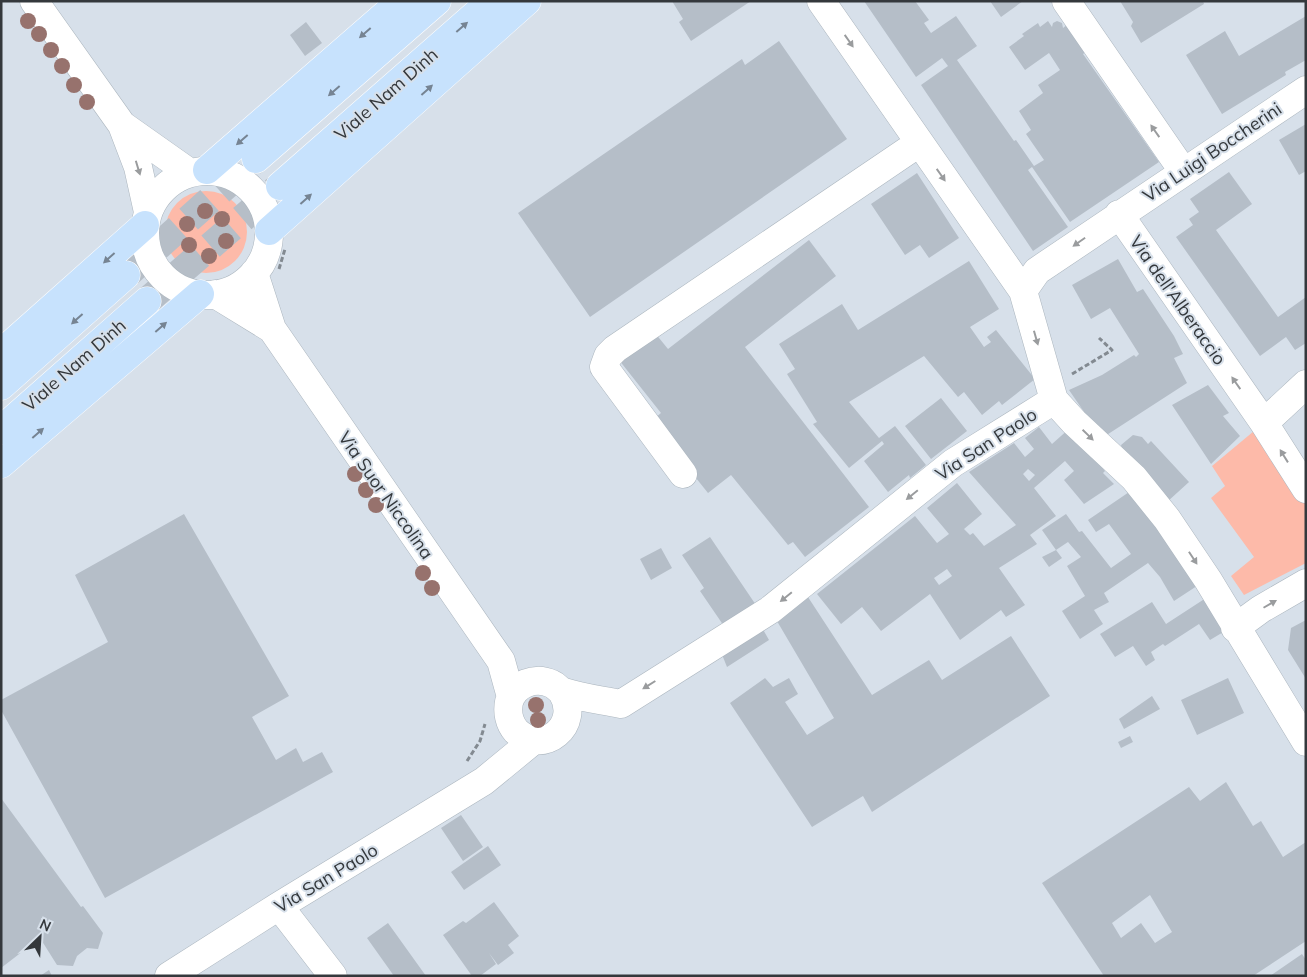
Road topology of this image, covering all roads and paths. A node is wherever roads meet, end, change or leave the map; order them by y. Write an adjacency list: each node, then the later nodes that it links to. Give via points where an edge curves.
1 (34, 1): 9 (street)
2 (401, 1): 12 (main road, one-way to 12)
3 (437, 1): 11 (main road, Viale Nam Dinh, one-way to 11)
4 (491, 1): 14 (main road, Viale Nam Dinh, one-way to 4)
5 (527, 1): 17 (main road, one-way to 5)
6 (821, 1): 10 (street, one-way to 10)
7 (1066, 1): 13 (street, one-way to 7)
8 (1306, 90): 13 (street, Via Luigi Boccherini)
9 (122, 125): 12 (street); 16 (street, one-way to 16, via 138,167)
10 (919, 143): 20 (street, one-way to 20); 32 (street, via 608,356 604,367)
11 (256, 159)
12 (198, 171): 16 (street, via 176,178 164,187 154,199); 17 (street, via 223,172 250,188 261,201)
13 (1183, 171): 15 (street, Via Luigi Boccherini)
14 (280, 186)
15 (1119, 214): 20 (street, one-way to 20, via 1037,271); 29 (street, Via dell'Alberaccio, one-way to 15)
16 (146, 219): 21 (street, via 145,242 158,271 184,291); 25 (main road, one-way to 25)
17 (269, 231): 18 (street, via 266,254)
18 (254, 273): 21 (street, via 230,291); 23 (street)
19 (126, 275): 27 (main road, Viale Nam Dinh, one-way to 27)
20 (1023, 291): 28 (street, one-way to 28)
21 (208, 294): 23 (street); 31 (main road, one-way to 21)
22 (147, 301): 30 (main road, Viale Nam Dinh)
23 (272, 329): 37 (street, Via Suor Niccolina, via 500,661)
24 (1099, 338): 28 (path, via 1112,350)
25 (1, 353)
26 (1306, 384): 29 (street)
27 (1, 386)
28 (1052, 393): 35 (street, Via San Paolo, one-way to 35, via 1148,494 1191,554); 36 (street, Via San Paolo, one-way to 36, via 953,463 770,610 620,704)
29 (1264, 423): 33 (street, Via dell'Alberaccio, one-way to 29)
30 (1, 430)
31 (1, 464)
32 (682, 474)
33 (1306, 489)
34 (1306, 583): 35 (street, one-way to 34)
35 (1235, 628): 39 (street, Via San Paolo)
36 (562, 692): 37 (street, Via San Paolo, via 544,681); 38 (street, Via San Paolo, via 568,708 563,728 555,736)
37 (509, 703): 38 (street, via 514,728); 40 (street); 40 (path, via 480,741)
38 (534, 740): 40 (street, Via San Paolo)
39 (1306, 742)
40 (474, 773): 41 (street, Via San Paolo)
41 (279, 906): 42 (street, Via San Paolo); 43 (street)
42 (169, 976)
43 (333, 976)

